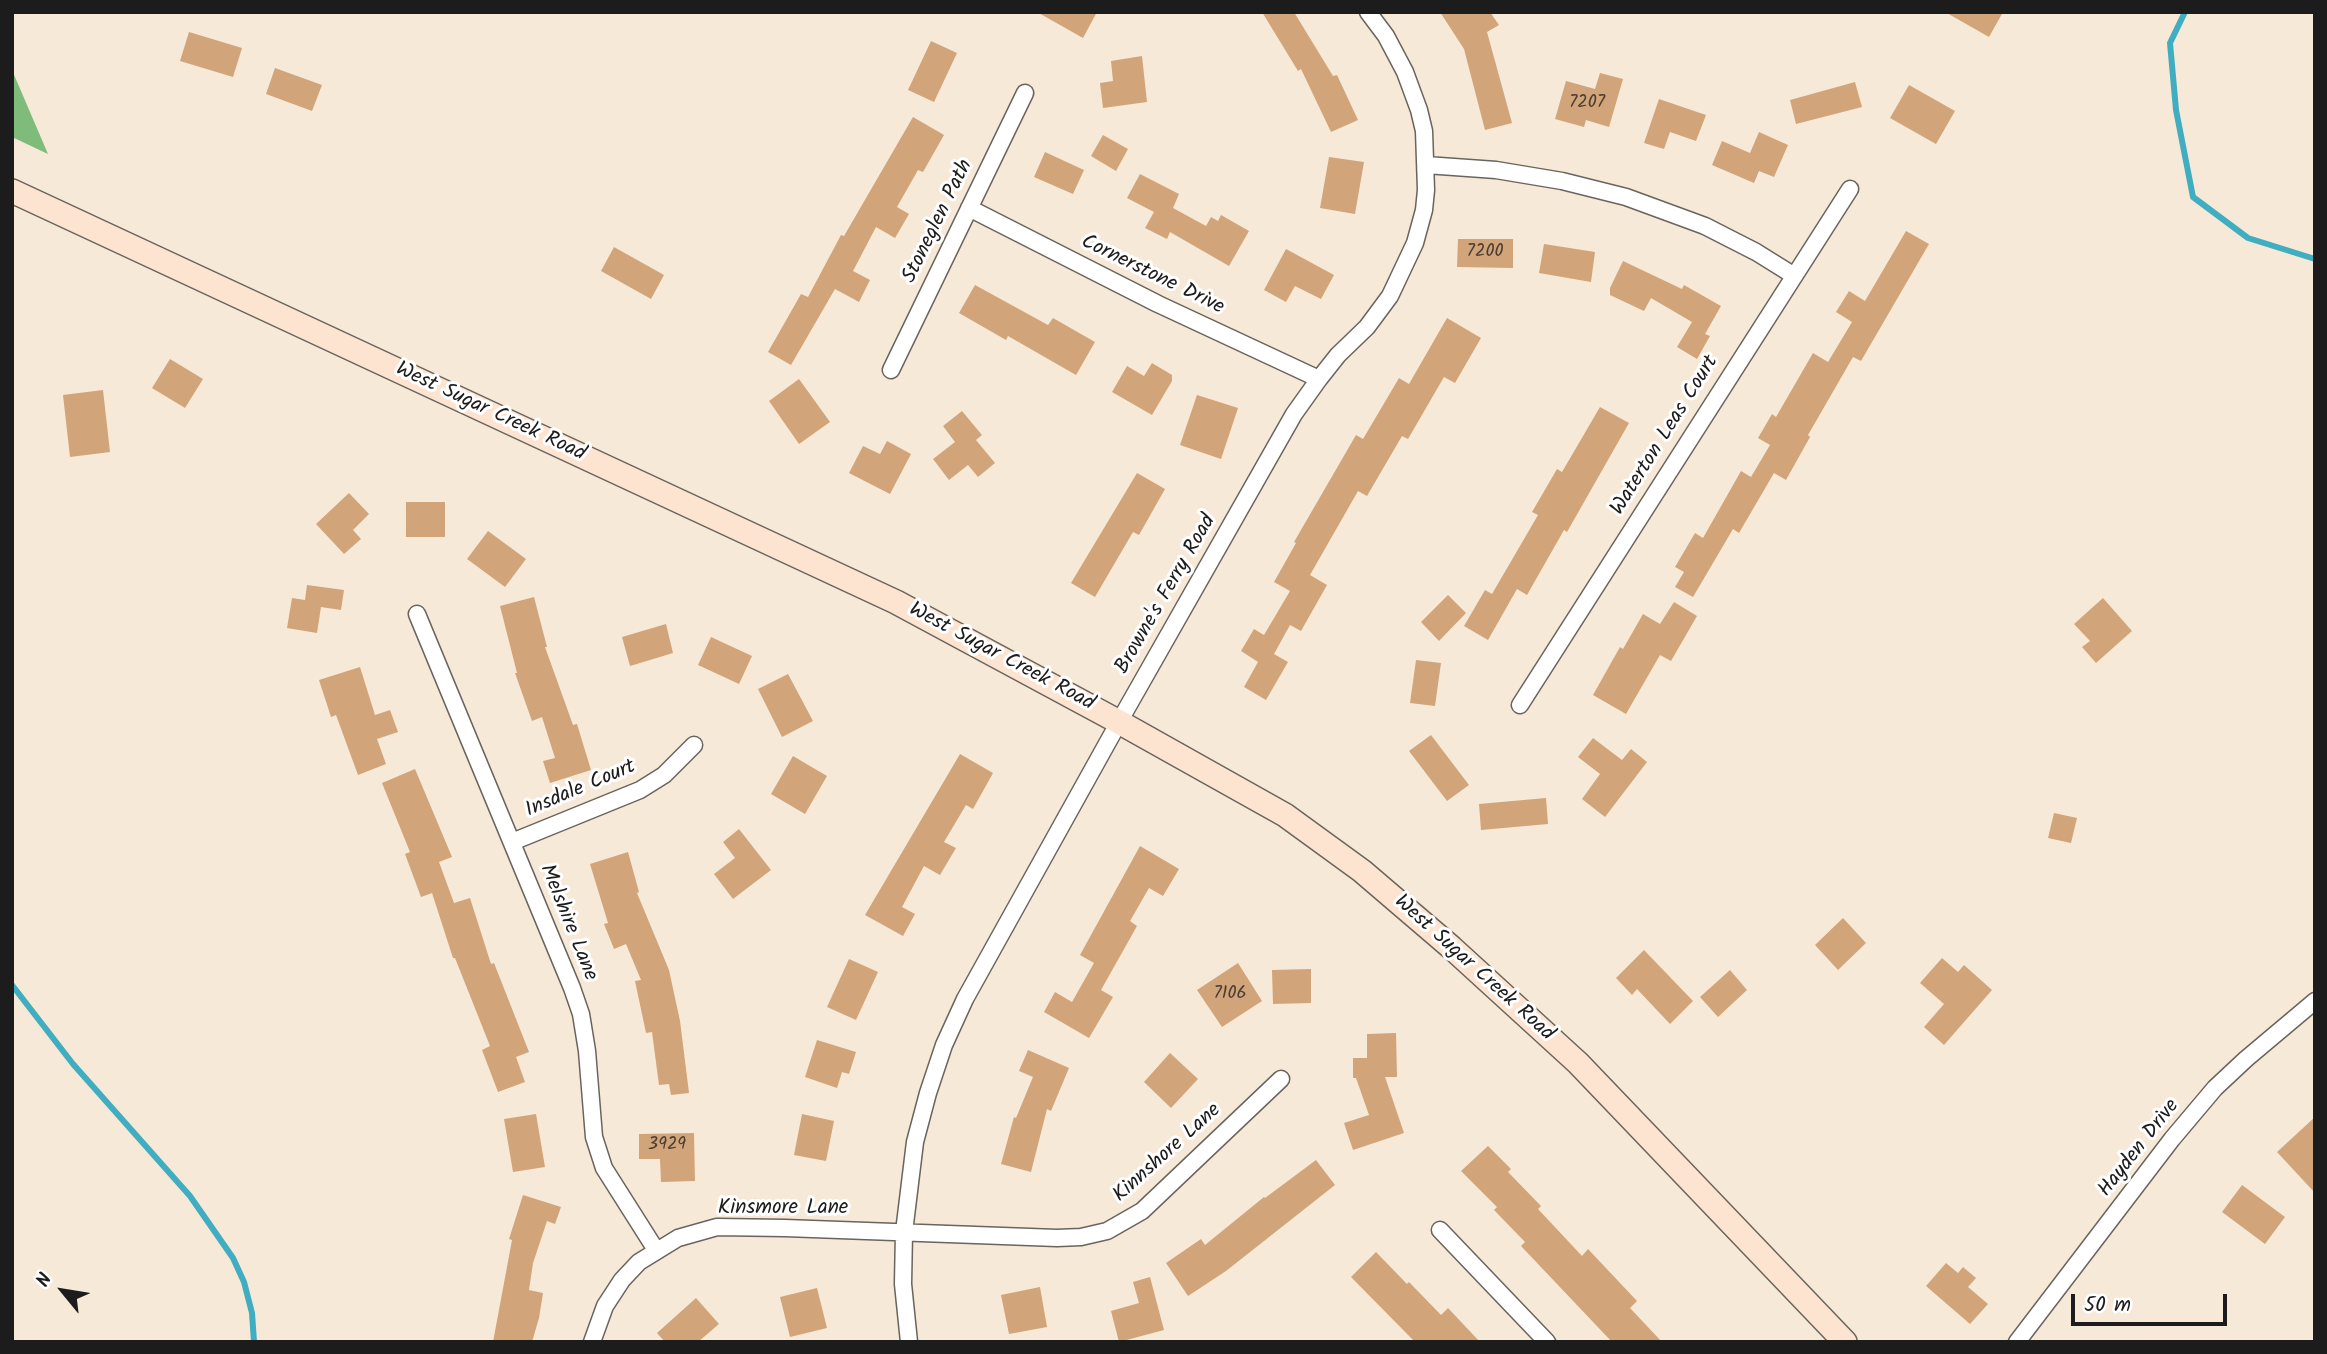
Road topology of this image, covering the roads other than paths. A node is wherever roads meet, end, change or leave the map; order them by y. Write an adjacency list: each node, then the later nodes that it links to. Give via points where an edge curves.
1 (1368, 12): 3 (street, Browne's Ferry Road, via 1386,36 1413,91)
2 (1026, 93): 6 (street, Stoneglen Path)
3 (1426, 165): 7 (street, via 1496,170 1626,197 1705,226); 9 (street, Browne's Ferry Road, via 1424,210 1399,279 1367,327)
4 (1850, 189): 7 (street, Waterton Leas Court)
5 (12, 191): 12 (main road, West Sugar Creek Road, via 896,602)
6 (969, 208): 8 (street, Stoneglen Path); 9 (street, Cornerstone Drive)
7 (1793, 275): 11 (street, Waterton Leas Court)
8 (891, 370)
9 (1319, 379): 12 (street, Browne's Ferry Road, via 1294,414)
10 (417, 614): 14 (street, Melshire Lane)
11 (1520, 705)
12 (1119, 722): 18 (street, Browne's Ferry Road, via 944,1045 915,1142); 23 (main road, West Sugar Creek Road, via 1274,809 1362,871 1578,1063)
13 (695, 745): 14 (street, Insdale Court, via 664,775 640,790)
14 (512, 842): 19 (street, Melshire Lane, via 581,1014 594,1137 604,1168)
15 (2315, 1001): 24 (street, Hayden Drive, via 2215,1088)
16 (1280, 1079): 18 (street, Kinnshore Lane, via 1142,1211 1107,1231 1057,1238)
17 (1440, 1230): 22 (street)
18 (904, 1232): 19 (street, Kinsmore Lane, via 717,1227 685,1235); 21 (street, Browne's Ferry Road)
19 (656, 1250): 20 (street, Kinsmore Lane, via 622,1280 605,1306)
20 (592, 1342)
21 (909, 1342)
22 (1547, 1342)
23 (1845, 1342)
24 (2017, 1342)

